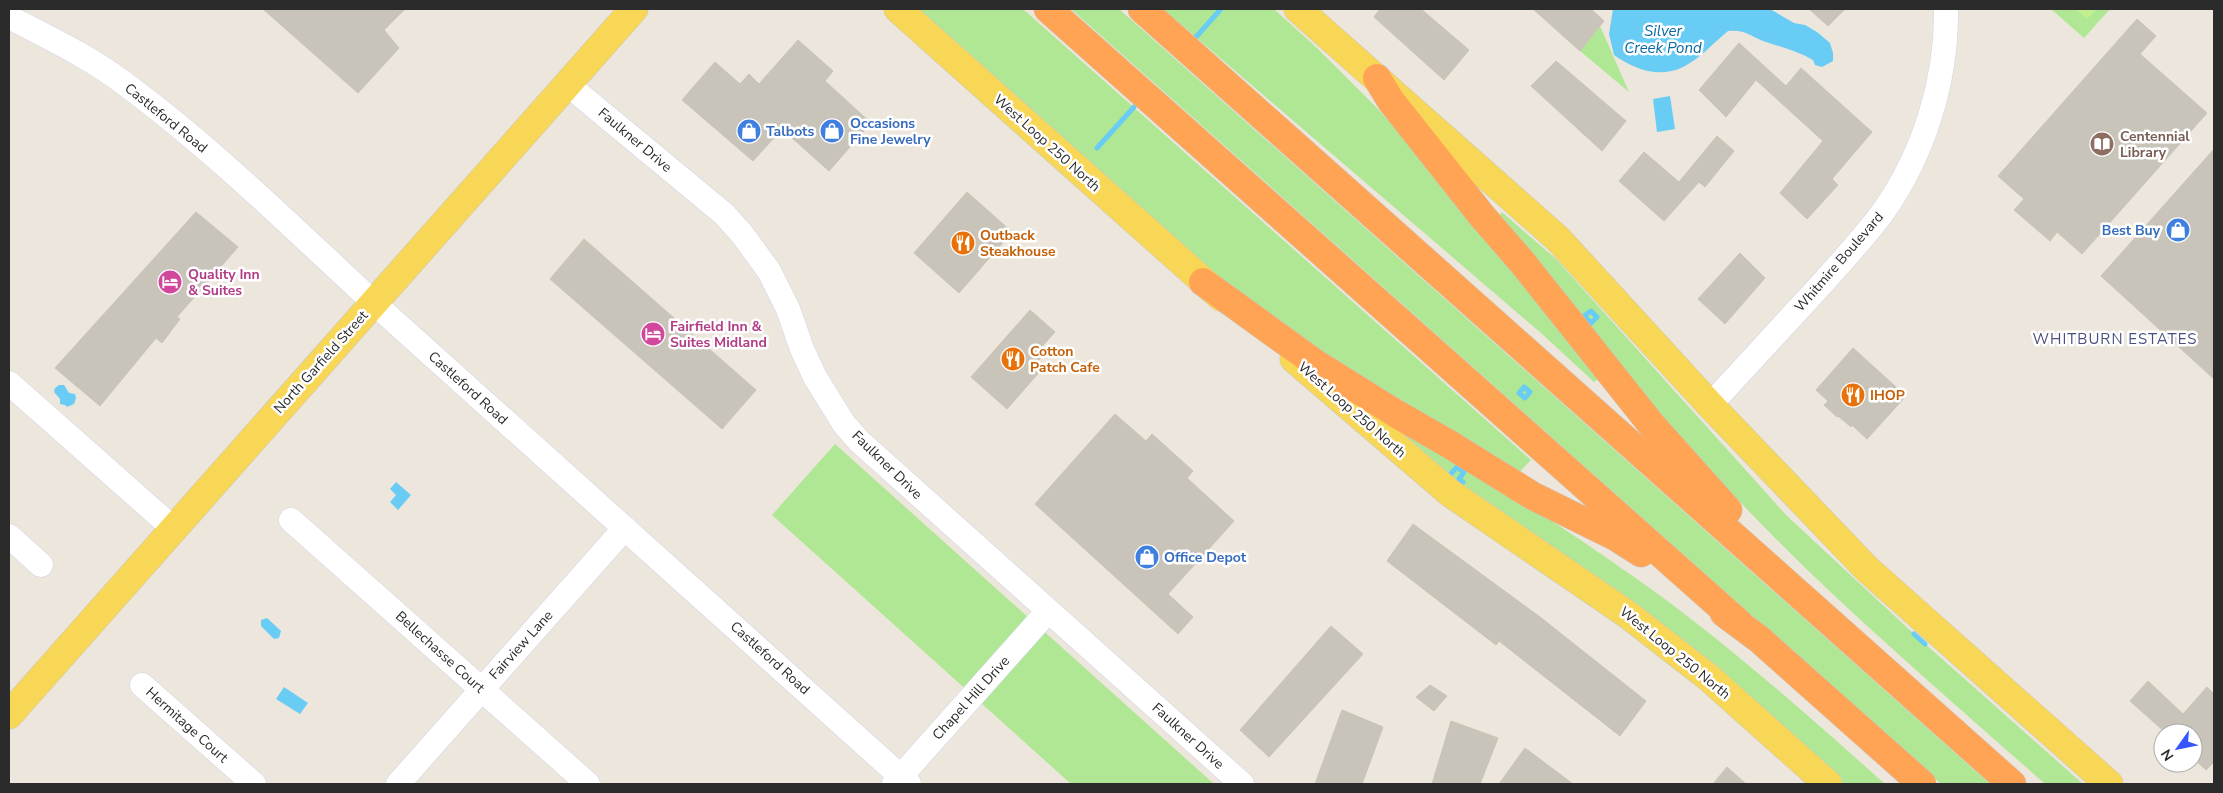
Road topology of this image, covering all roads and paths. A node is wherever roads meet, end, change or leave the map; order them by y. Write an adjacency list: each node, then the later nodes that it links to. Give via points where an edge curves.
1 (634, 9): 9 (main road, North Garfield Street)
2 (898, 9): 10 (main road, West Loop 250 North)
3 (1048, 9): 20 (highway)
4 (1142, 9): 21 (highway)
5 (1298, 9): 8 (main road)
6 (1946, 9): 13 (street, Whitmire Boulevard, via 1945,47 1935,101 1919,148 1902,181 1883,212 1857,244)
7 (9, 18): 11 (street, Castleford Road, via 84,56 148,101)
8 (1376, 78): 13 (main road, via 1558,239); 21 (highway, via 1391,101 1651,424 1742,528)
9 (567, 84): 11 (main road, North Garfield Street); 19 (street, Faulkner Drive, via 724,214 742,234 779,289 808,364 844,424 882,463)
10 (1203, 282): 20 (highway, via 1341,380 1513,484 1616,537 1659,564); 30 (main road, West Loop 250 North, via 1450,493 1627,614 1708,677)
11 (374, 303): 15 (main road, North Garfield Street); 16 (street, Castleford Road)
12 (9, 383): 15 (street)
13 (1710, 406): 33 (main road, via 1867,569)
14 (291, 520): 23 (street, Bellechasse Court)
15 (174, 528): 24 (main road, North Garfield Street)
16 (625, 528): 23 (street, Fairview Lane); 25 (street, Castleford Road)
17 (9, 536): 18 (street)
18 (41, 565)
19 (1048, 611): 25 (street, Chapel Hill Drive); 29 (street, Faulkner Drive)
20 (1739, 623): 31 (highway)
21 (1874, 660): 32 (highway)
22 (142, 685): 26 (street, Hermitage Court)
23 (481, 689): 27 (street, Fairview Lane); 28 (street, Bellechasse Court)
24 (9, 716)
25 (902, 782)
26 (254, 784)
27 (398, 784)
28 (588, 784)
29 (1242, 784)
30 (1828, 784)
31 (1922, 784)
32 (2012, 784)
33 (2109, 784)

